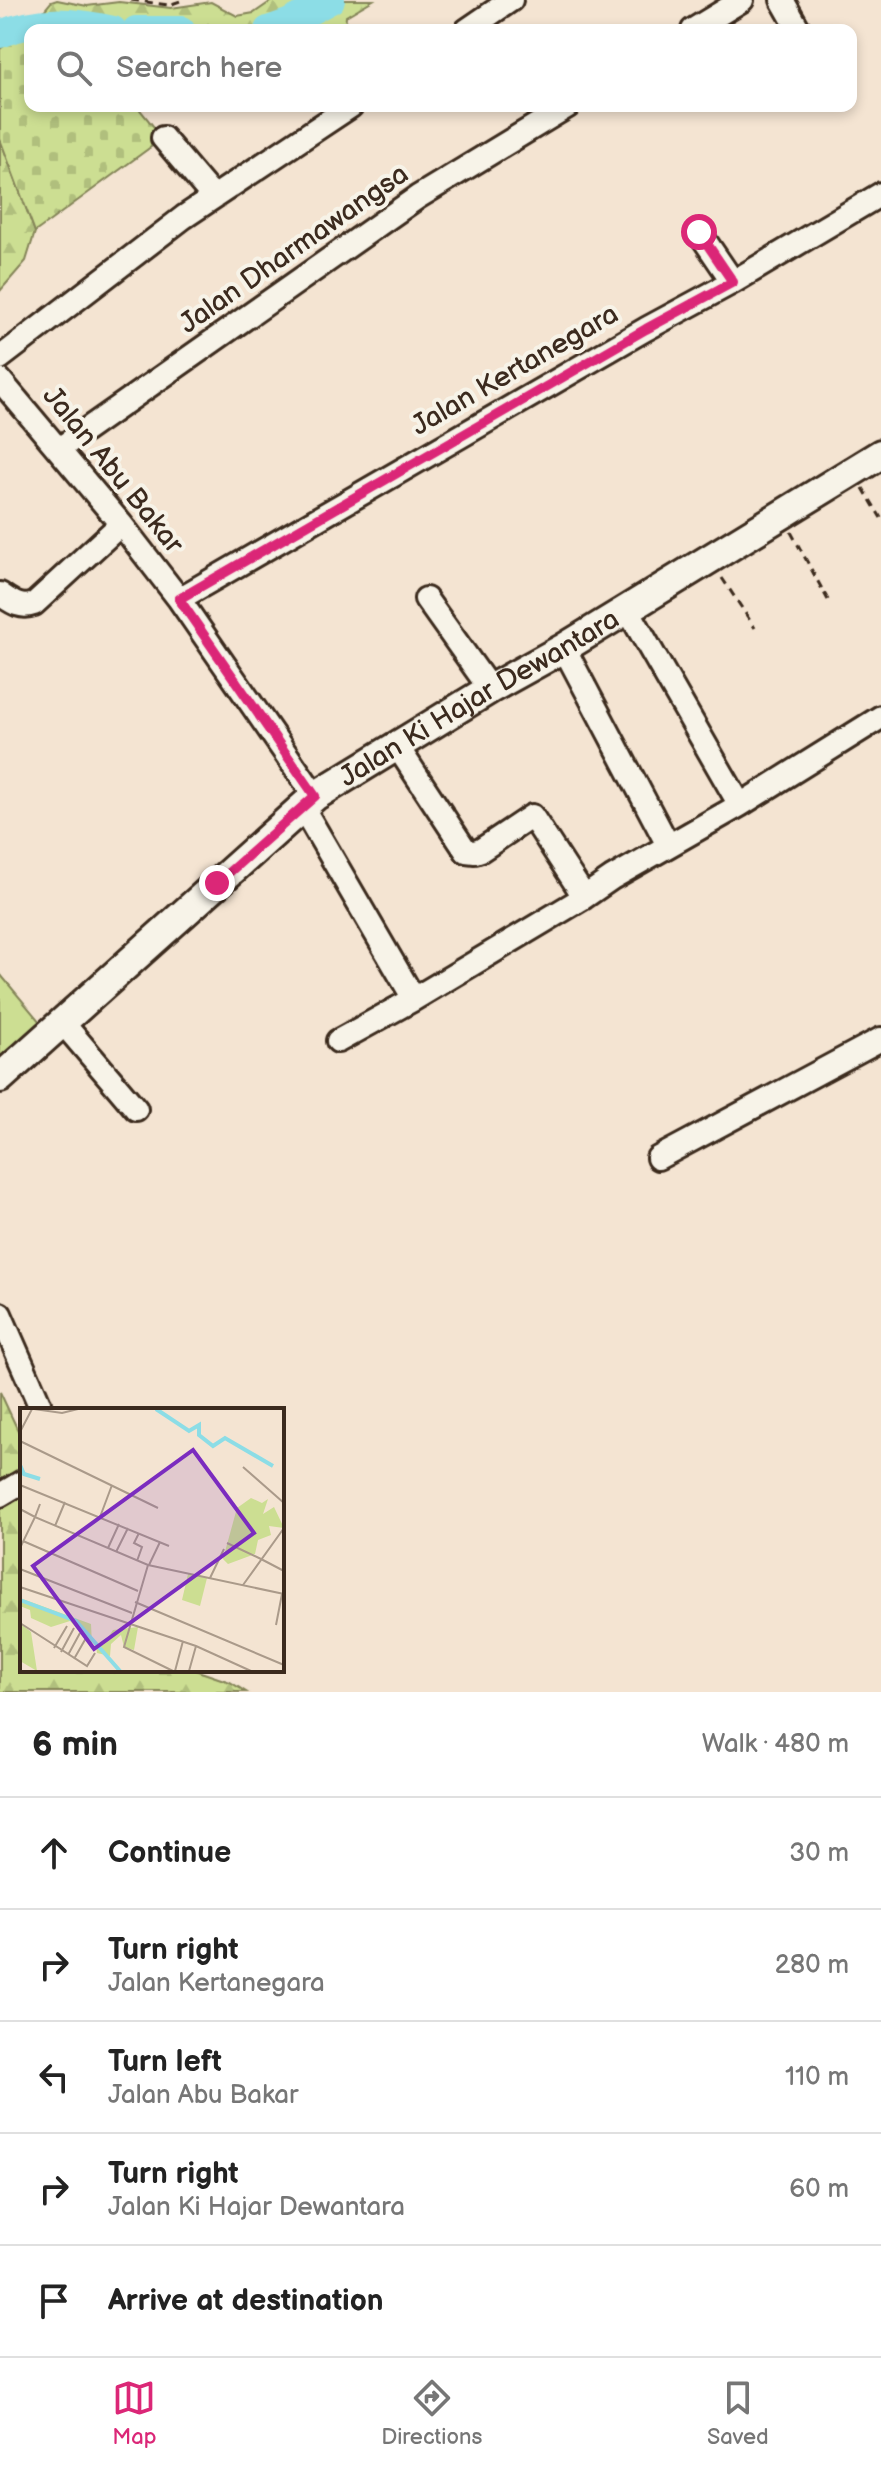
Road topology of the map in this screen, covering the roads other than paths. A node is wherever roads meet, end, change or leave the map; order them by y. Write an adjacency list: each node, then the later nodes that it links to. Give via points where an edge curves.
1 (511, 0): 4 (street)
2 (742, 0): 5 (street)
3 (782, 0): 6 (street)
4 (476, 24)
5 (703, 24)
6 (796, 24)
7 (342, 112): 11 (street)
8 (558, 112): 16 (street, Jalan Dharmawangsa, via 418,197)
9 (163, 138): 11 (street)
10 (881, 194): 13 (street, Jalan Kertanegara)
11 (213, 197): 14 (street)
12 (699, 232): 13 (street)
13 (733, 282): 20 (street, Jalan Kertanegara)
14 (0, 358)
15 (0, 380): 16 (street, Jalan Abu Bakar)
16 (59, 449): 18 (street, Jalan Abu Bakar)
17 (881, 454): 22 (main road, Jalan Ki Hajar Dewantara)
18 (121, 524): 19 (street, via 34,604 17,605); 20 (street, Jalan Abu Bakar)
19 (0, 594)
20 (179, 599): 27 (street, Jalan Abu Bakar)
21 (426, 599): 24 (street)
22 (628, 610): 23 (main road, Jalan Ki Hajar Dewantara); 28 (street)
23 (564, 648): 24 (main road, Jalan Ki Hajar Dewantara); 29 (street)
24 (490, 689): 26 (main road, Jalan Ki Hajar Dewantara)
25 (881, 717): 28 (street)
26 (397, 746): 27 (main road, Jalan Ki Hajar Dewantara); 30 (street, via 466,851 481,850 532,816)
27 (309, 802): 31 (street, Jalan Abu Bakar); 32 (main road, Jalan Ki Hajar Dewantara)
28 (740, 805): 29 (street)
29 (668, 845): 30 (street)
30 (583, 898): 31 (street)
31 (414, 999): 34 (street)
32 (63, 1023): 35 (main road, Jalan Ki Hajar Dewantara); 36 (street)
33 (881, 1039): 37 (street)
34 (338, 1041)
35 (0, 1078)
36 (136, 1109)
37 (658, 1158)
38 (0, 1314): 39 (street)
39 (39, 1403)
40 (20, 1483): 41 (street)
41 (0, 1495)

